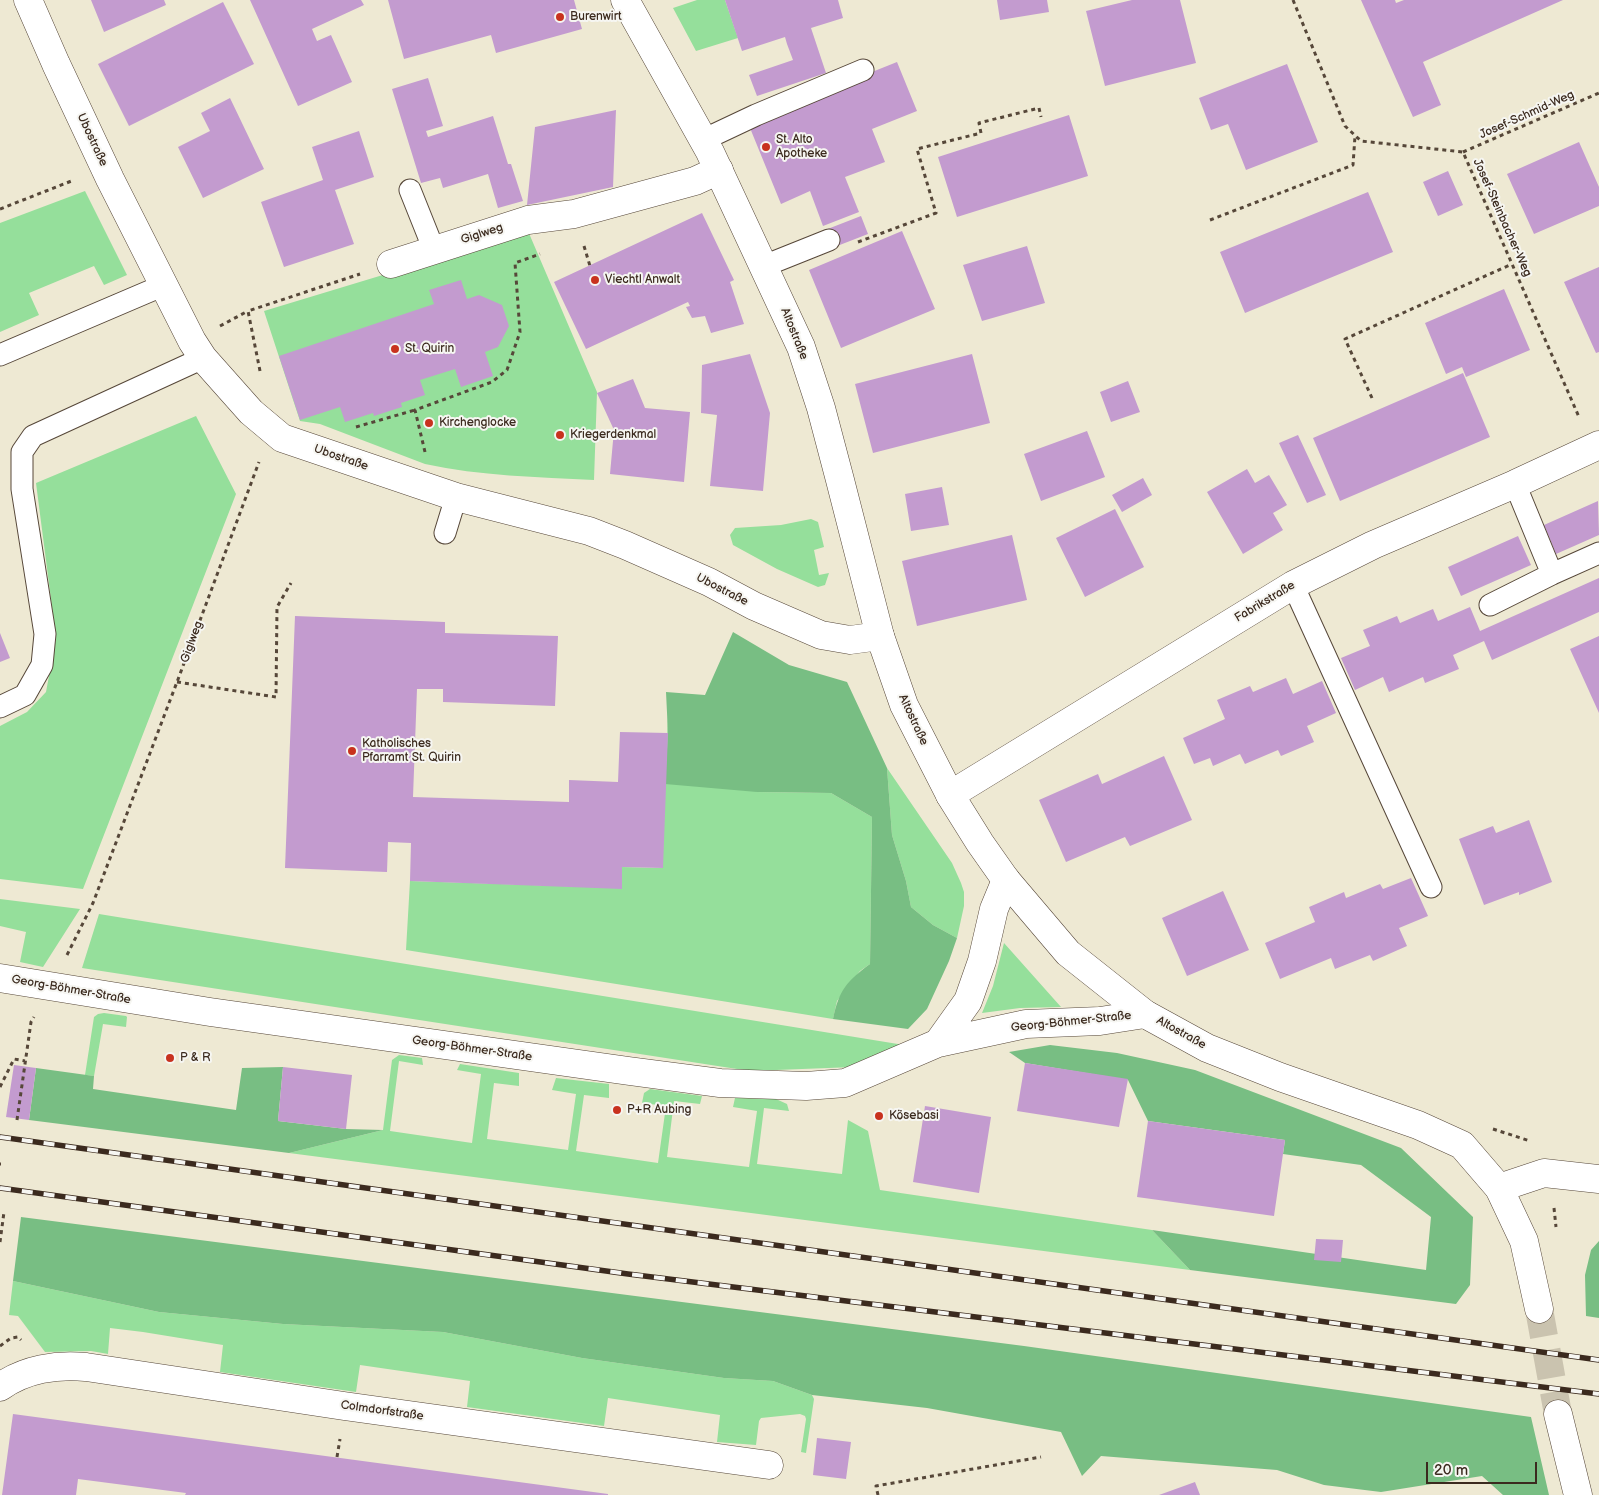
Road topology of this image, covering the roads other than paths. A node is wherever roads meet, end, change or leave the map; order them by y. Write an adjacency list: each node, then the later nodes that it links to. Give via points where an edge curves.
1 (28, 0): 11 (street, Ubostraße)
2 (625, 0): 4 (street, Altostraße)
3 (863, 70): 4 (lane, via 756,114)
4 (703, 140): 5 (street, Altostraße)
5 (719, 170): 8 (street, Giglweg, via 695,181 574,214 528,220); 10 (street, Altostraße)
6 (410, 190): 8 (lane)
7 (829, 240): 10 (lane)
8 (434, 250): 9 (street, Giglweg)
9 (391, 264)
10 (764, 266): 22 (street, Altostraße, via 801,347 818,400)
11 (164, 285): 12 (lane); 13 (street, Ubostraße)
12 (0, 355)
13 (203, 358): 16 (street, Ubostraße, via 250,412 282,438); 23 (lane, via 33,436 13,454 22,489 45,634 42,665 25,695)
14 (1596, 446): 15 (street, Fabrikstraße)
15 (1515, 484): 19 (lane); 20 (street, Fabrikstraße, via 1374,544)
16 (456, 497): 17 (lane); 22 (street, Ubostraße, via 589,531 709,582 821,635 850,640)
17 (445, 533)
18 (1599, 553): 19 (lane)
19 (1552, 574): 21 (lane)
20 (1293, 585): 24 (street, Fabrikstraße); 26 (lane)
21 (1490, 605)
22 (880, 636): 24 (street, Altostraße, via 904,705)
23 (0, 707)
24 (950, 795): 25 (street, Altostraße)
25 (1006, 880): 28 (street, Altostraße, via 1068,953); 29 (street, via 994,909 982,961 968,1001)
26 (1431, 888)
27 (0, 978): 29 (street, Georg-Böhmer-Straße, via 210,1012 720,1083 806,1086 845,1083)
28 (1145, 1014): 29 (street, Georg-Böhmer-Straße, via 1100,1021 1026,1024); 31 (street, Altostraße, via 1216,1052 1462,1145)
29 (938, 1043)
30 (1599, 1179): 31 (street, via 1544,1173)
31 (1499, 1188): 32 (street, Altostraße, via 1524,1241)
32 (1538, 1309)
33 (0, 1387): 35 (street, Colmdorfstraße, via 35,1371 63,1366 86,1367)
34 (1558, 1414): 36 (street)
35 (769, 1465)
36 (1578, 1495)

